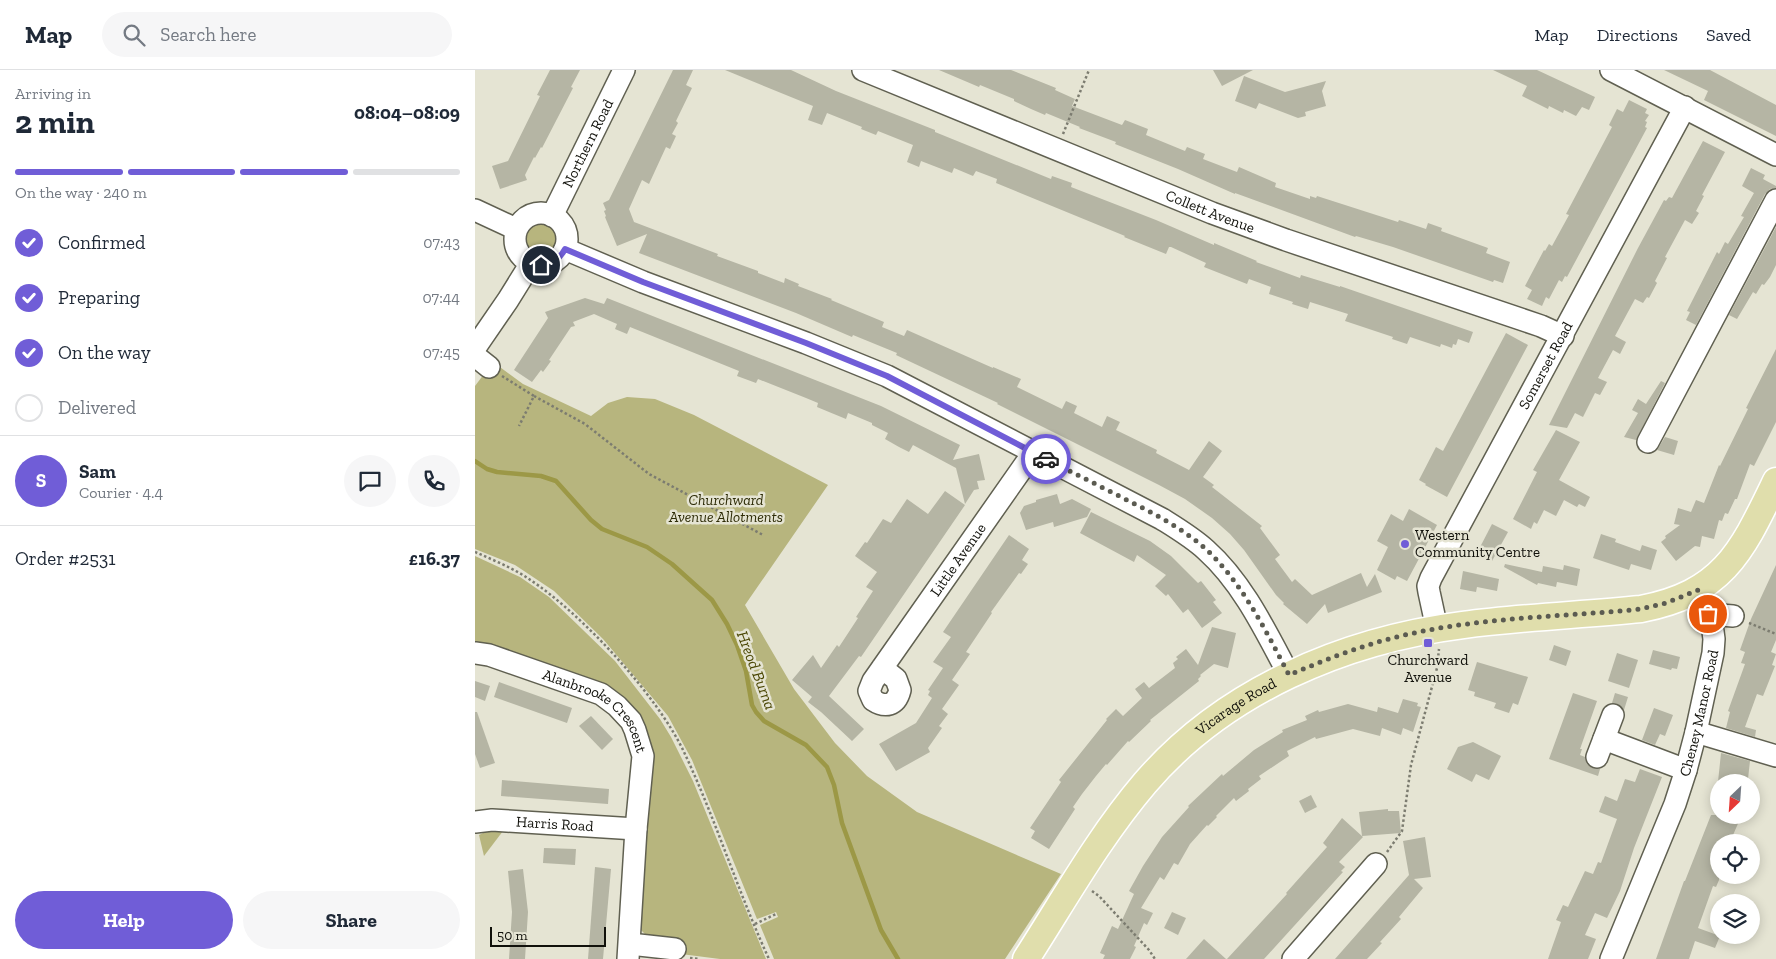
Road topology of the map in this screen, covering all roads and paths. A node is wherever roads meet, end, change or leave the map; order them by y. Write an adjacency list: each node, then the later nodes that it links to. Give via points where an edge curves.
1 (624, 70): 10 (street, Northern Road)
2 (863, 70): 14 (street, Collett Avenue, via 1230,220)
3 (1089, 70): 6 (path)
4 (1611, 70): 5 (street)
5 (1685, 107): 7 (street); 14 (street, Somerset Road)
6 (1063, 135)
7 (1776, 155)
8 (1776, 200): 19 (street)
9 (475, 210): 11 (street)
10 (552, 216): 11 (street, via 532,214); 12 (street, via 564,228 567,236)
11 (516, 229): 13 (street, via 514,240 519,255)
12 (565, 249): 13 (street, via 551,263); 20 (street, via 887,376)
13 (531, 263): 15 (street)
14 (1563, 336): 26 (street, Somerset Road, via 1431,578 1428,586)
15 (475, 348)
16 (482, 362): 17 (path)
17 (534, 396): 18 (path); 22 (path, via 585,424 649,474)
18 (519, 426)
19 (1648, 442)
20 (1033, 453): 29 (street, Little Avenue); 30 (street, via 1145,509 1207,551 1244,596)
21 (1776, 481): 23 (main road, via 1739,550 1718,574)
22 (763, 535)
23 (1698, 590): 24 (street, Cheney Manor Road); 26 (main road, Vicarage Road, via 1641,609)
24 (1708, 614): 25 (street); 32 (street, Cheney Manor Road, via 1714,639 1713,653)
25 (1733, 616): 27 (path)
26 (1437, 629): 30 (main road, Vicarage Road, via 1378,642); 37 (path, via 1439,660 1411,765 1402,831)
27 (1776, 634)
28 (475, 653): 36 (street, Alanbrooke Crescent, via 594,691 609,699 624,714 635,730 643,756)
29 (882, 668)
30 (1289, 675): 38 (main road, Vicarage Road, via 1227,711 1167,760 1131,800)
31 (1613, 715): 34 (street, via 1600,748)
32 (1696, 732): 33 (street); 34 (street, Cheney Manor Road)
33 (1776, 756)
34 (1686, 770): 46 (street, Cheney Manor Road, via 1665,830)
35 (475, 822): 36 (street, Harris Road, via 492,820)
36 (636, 829): 42 (street, Alanbrooke Crescent)
37 (1376, 864): 45 (street)
38 (1077, 880): 43 (main road, Vicarage Road); 44 (path, via 1099,896)
39 (776, 914): 40 (path)
40 (755, 924)
41 (675, 949): 42 (street, Alanbrooke Crescent)
42 (629, 951)
43 (1026, 959)
44 (1155, 959)
45 (1293, 959)
46 (1611, 959)

